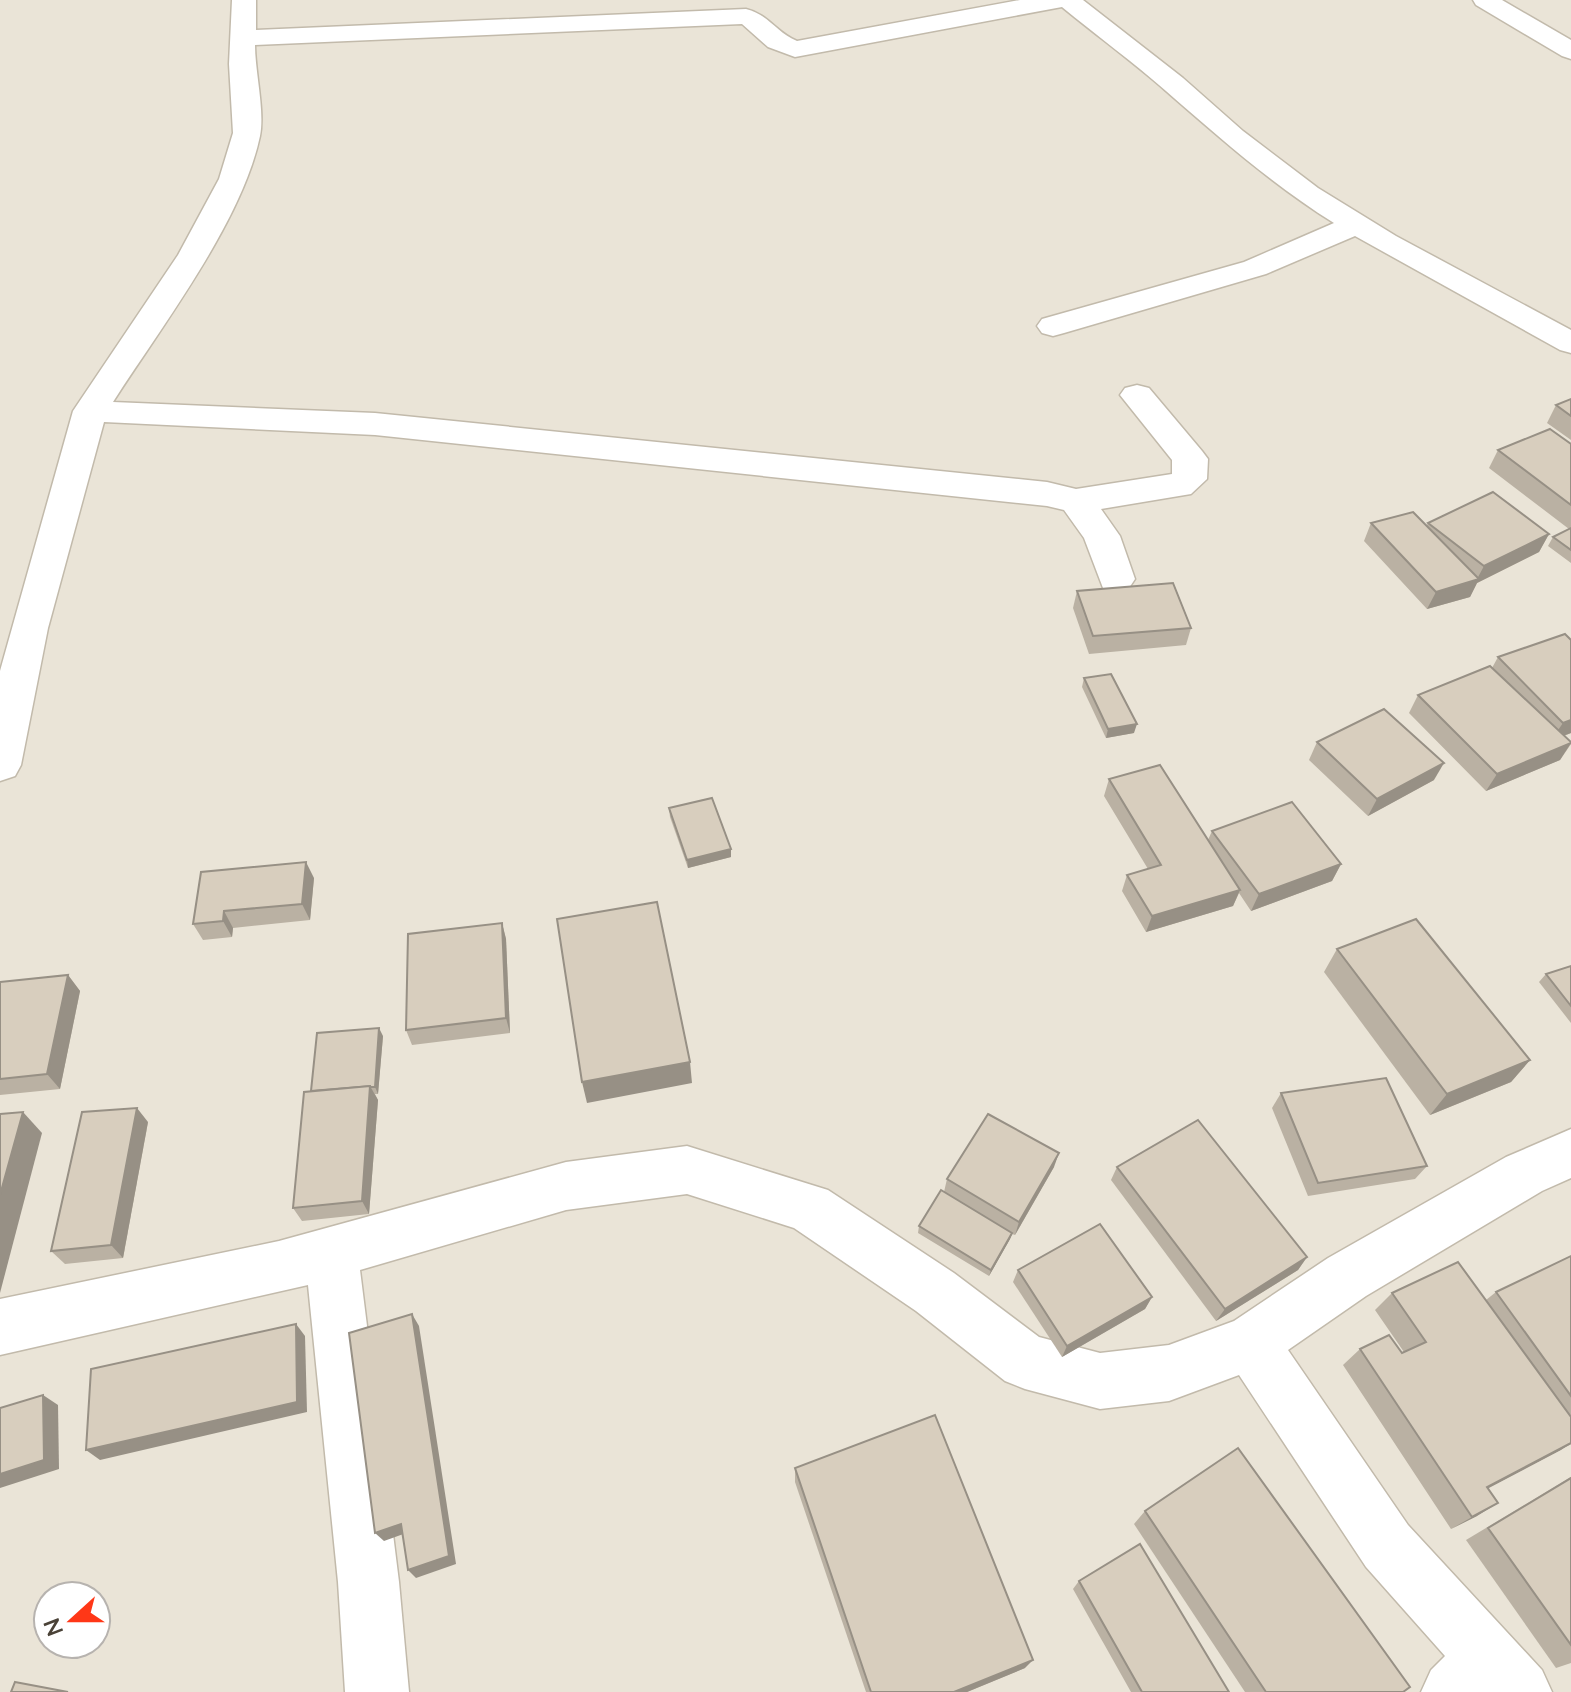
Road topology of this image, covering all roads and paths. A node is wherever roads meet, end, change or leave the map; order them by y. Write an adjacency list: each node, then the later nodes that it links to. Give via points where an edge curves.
1 (244, 0): 5 (street)
2 (1060, 0): 5 (street, via 795,49 777,42 746,16)
3 (1068, 0): 7 (street, via 1233,137)
4 (1485, 0): 6 (street)
5 (243, 38): 11 (street, via 247,133 233,179 193,255)
6 (1571, 51)
7 (1357, 224): 8 (street, via 1255,268); 9 (street)
8 (1053, 326)
9 (1571, 343)
10 (1137, 395): 12 (street, via 1190,459 1189,479 1178,486)
11 (90, 411): 12 (street, via 375,424); 14 (street, via 29,628)
12 (1076, 501): 13 (street, via 1102,536)
13 (1116, 579)
14 (0, 765)
15 (1571, 1153): 18 (street, via 1524,1174 1347,1277)
16 (332, 1253): 17 (street); 18 (street, via 566,1186 687,1170 809,1208 935,1292 1025,1361 1100,1381 1169,1373); 20 (street, via 338,1346 373,1612)
17 (0, 1327)
18 (1250, 1343): 19 (street, via 1387,1546)
19 (1488, 1681)
20 (377, 1692)

